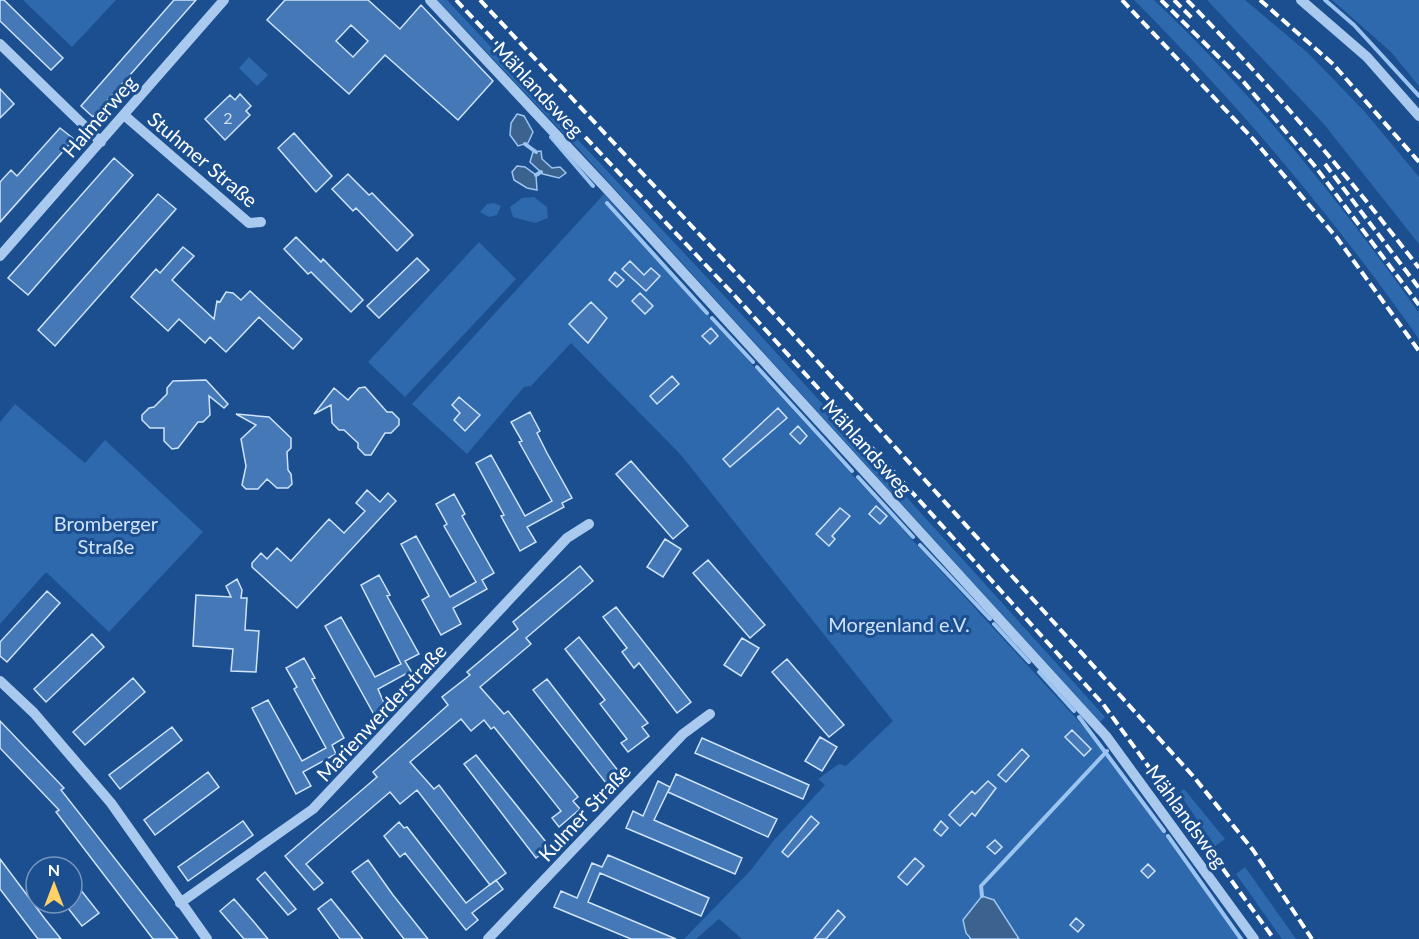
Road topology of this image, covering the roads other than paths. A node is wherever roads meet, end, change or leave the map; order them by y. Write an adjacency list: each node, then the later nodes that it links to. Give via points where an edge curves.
1 (224, 0): 5 (street, Halmerweg)
2 (430, 0): 16 (street, Mählandsweg, via 1106,736)
3 (1301, 0): 6 (street, via 1367,57)
4 (0, 44): 7 (street)
5 (124, 115): 7 (street, Halmerweg); 8 (street, Stuhmer Straße, via 249,223)
6 (1419, 116)
7 (101, 142): 9 (street, Halmerweg)
8 (261, 222)
9 (0, 256)
10 (589, 524): 13 (street, Marienwerderstraße, via 567,538 313,809)
11 (0, 681): 13 (street, via 34,713 111,803)
12 (710, 714): 15 (street, Kulmer Straße, via 683,734)
13 (180, 903): 14 (street)
14 (207, 939)
15 (488, 939)
16 (1254, 939)

